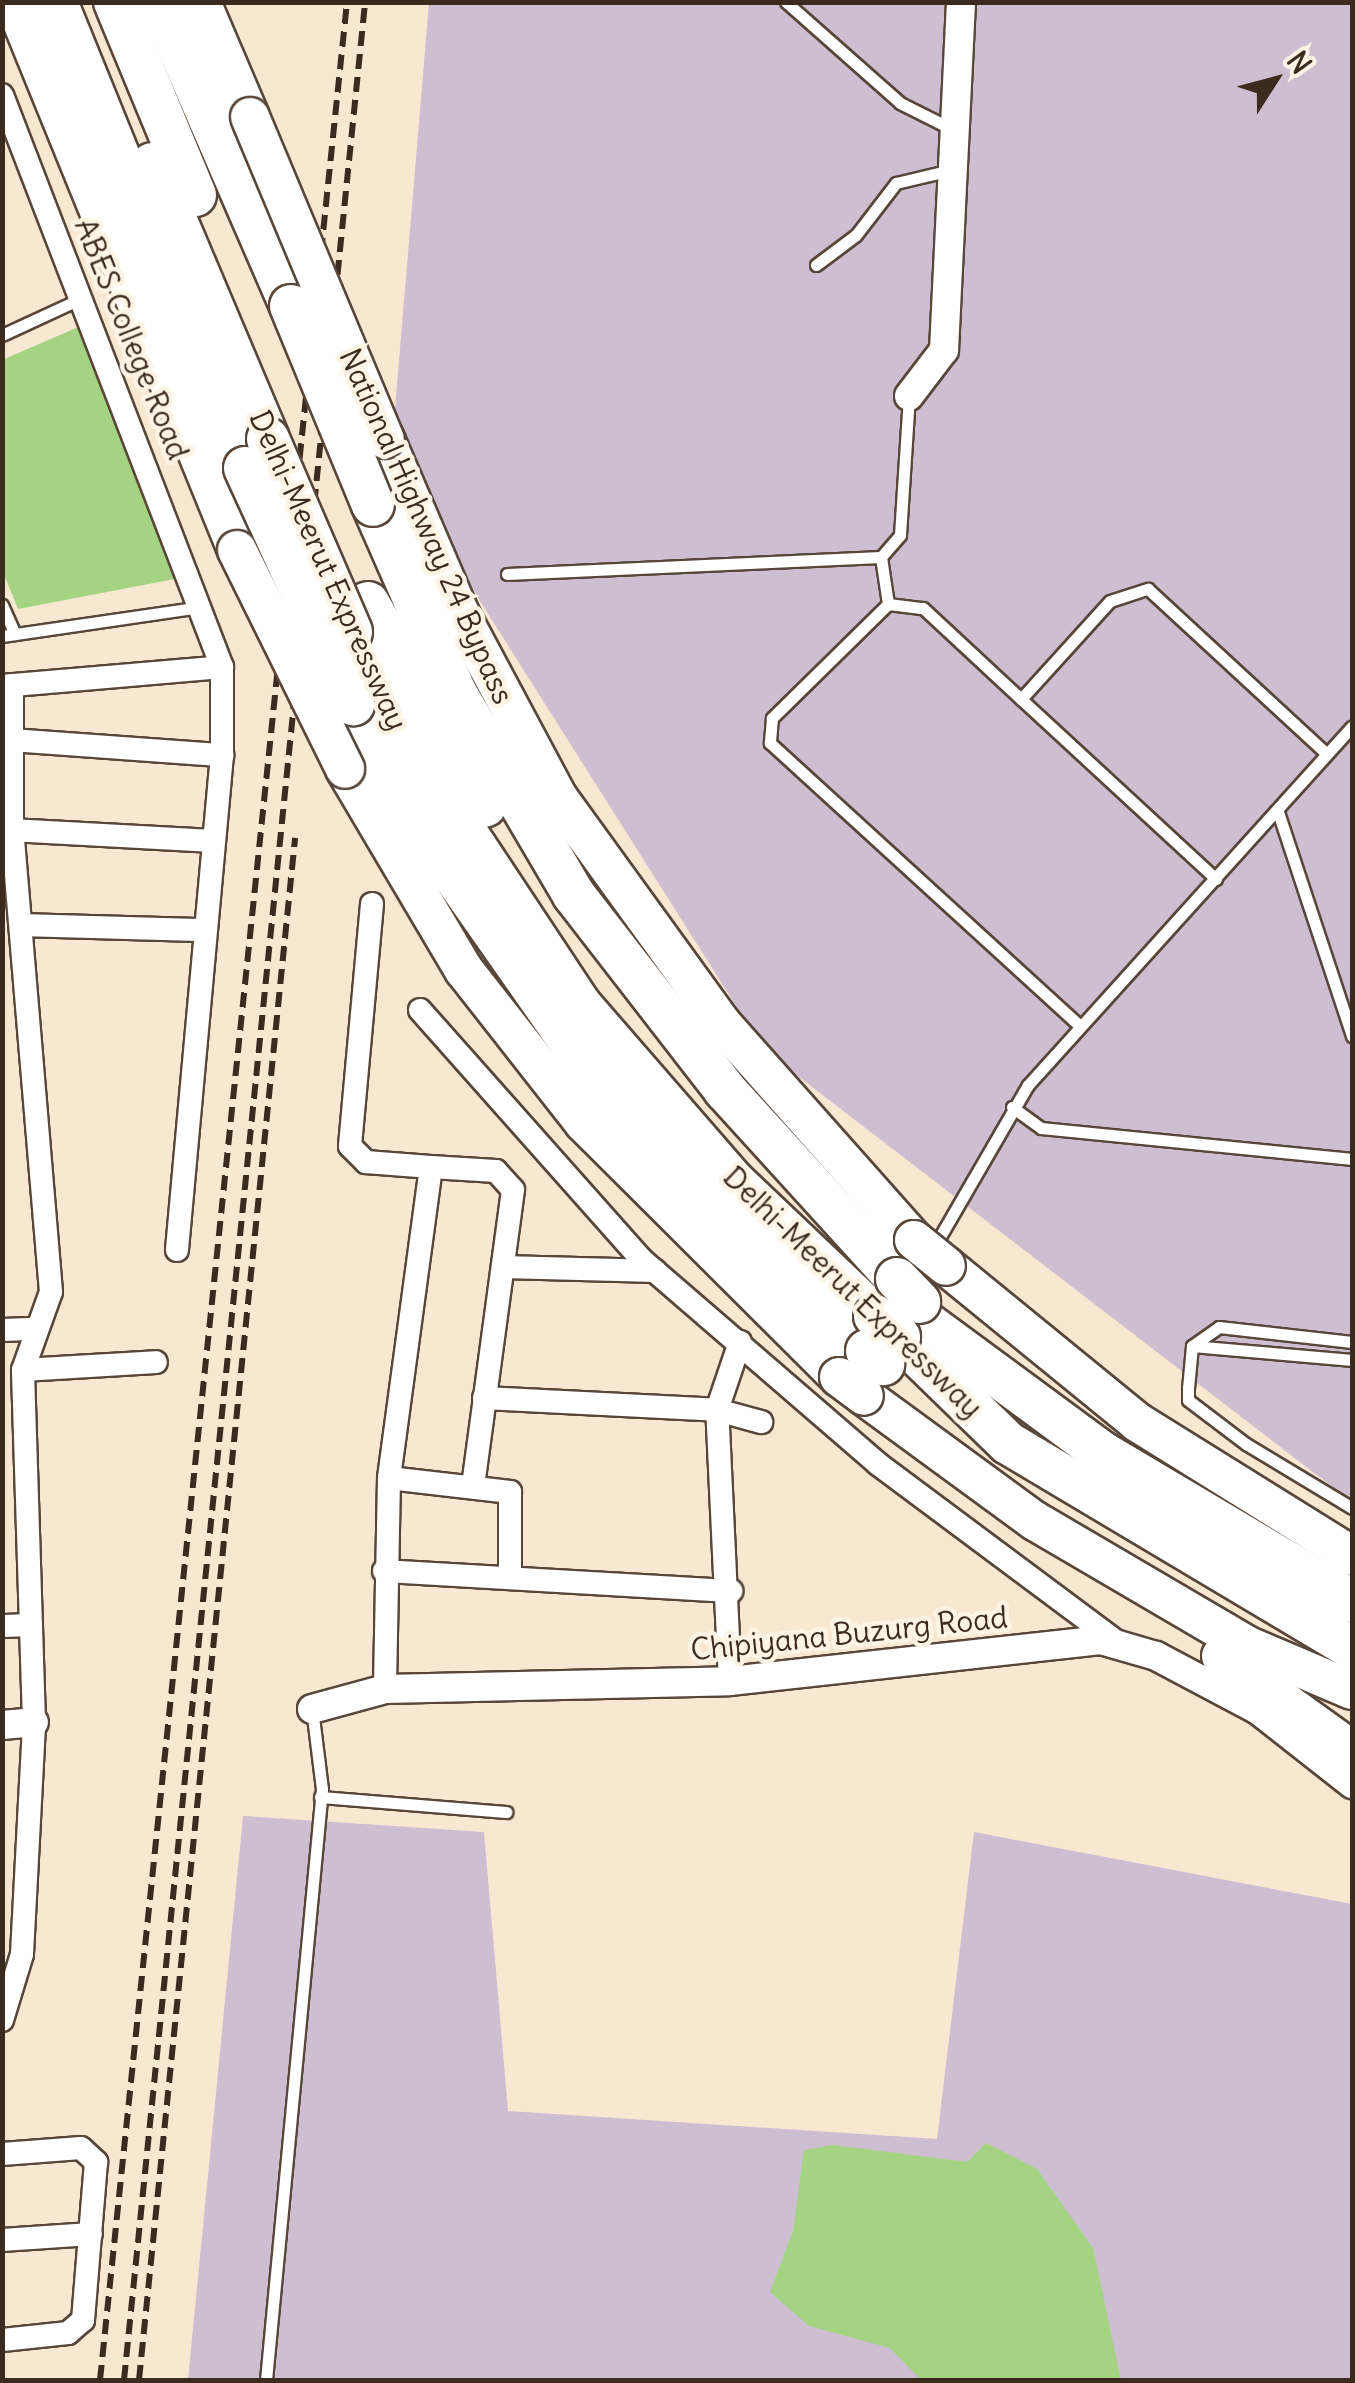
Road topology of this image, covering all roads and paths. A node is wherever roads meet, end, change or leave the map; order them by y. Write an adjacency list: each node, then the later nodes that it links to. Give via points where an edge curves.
1 (14, 2): 48 (highway, bridge, via 237,550 345,769 464,970 584,1123)
2 (56, 2): 16 (highway)
3 (84, 2): 16 (highway, Delhi-Meerut Expressway)
4 (115, 2): 16 (highway, Delhi-Meerut Expressway)
5 (159, 2): 48 (highway, bridge, via 456,694 574,895 724,1090)
6 (201, 2): 64 (highway, National Highway 24 Bypass, bridge, via 460,614 557,796 723,1025 914,1240 1138,1422)
7 (786, 2): 10 (lane, via 900,104)
8 (961, 2): 10 (street)
9 (2, 95): 13 (street, ABES College Road)
10 (953, 129): 11 (street)
11 (951, 170): 12 (lane, via 896,183 856,235); 15 (street, via 944,350)
12 (816, 265)
13 (84, 298): 14 (lane); 21 (street, ABES College Road)
14 (2, 336)
15 (910, 396): 17 (lane, via 900,534)
16 (267, 443): 48 (highway, Delhi-Meerut Expressway, via 360,618 522,866 612,994); 48 (highway, bridge, via 352,704 438,853 596,1079 683,1179)
17 (881, 557): 18 (lane); 19 (lane)
18 (507, 574)
19 (888, 604): 25 (lane, via 922,608); 38 (lane, via 772,718 770,742)
20 (2, 605): 22 (lane)
21 (198, 607): 22 (lane); 23 (street, ABES College Road)
22 (9, 635)
23 (222, 667): 24 (street); 29 (street, ABES College Road)
24 (7, 686): 27 (street)
25 (1021, 699): 28 (lane, via 1110,601 1148,590); 33 (lane)
26 (1352, 727): 28 (lane)
27 (11, 740): 29 (street); 31 (street)
28 (1327, 754): 30 (lane)
29 (222, 756): 32 (street, ABES College Road)
30 (1278, 812): 33 (lane); 39 (lane)
31 (9, 815): 32 (street); 35 (street)
32 (212, 841): 36 (street, ABES College Road)
33 (1216, 879): 38 (lane)
34 (372, 904): 42 (street, via 350,1146 366,1162)
35 (22, 925): 36 (street); 46 (street, via 51,1292)
36 (205, 930): 43 (street, ABES College Road)
37 (420, 1010): 45 (street)
38 (1080, 1026): 40 (lane)
39 (1352, 1036)
40 (1012, 1107): 41 (lane, via 1041,1128); 58 (lane)
41 (1352, 1158)
42 (431, 1167): 44 (street, via 509,1178); 60 (street)
43 (176, 1250)
44 (504, 1267): 45 (street); 55 (street)
45 (655, 1271): 49 (street)
46 (36, 1329): 47 (street); 54 (street)
47 (2, 1330)
48 (884, 1333): 63 (highway); 68 (highway, Delhi-Meerut Expressway, via 964,1350 1101,1452); 72 (highway, Delhi-Meerut Expressway, via 1008,1443)
49 (740, 1342): 56 (street); 58 (street)
50 (1352, 1342): 51 (lane, via 1219,1327)
51 (1192, 1346): 52 (lane); 62 (lane, via 1188,1400)
52 (1352, 1360)
53 (156, 1362): 54 (street)
54 (23, 1370): 59 (street)
55 (484, 1398): 56 (street); 61 (street)
56 (716, 1410): 57 (street); 67 (street)
57 (761, 1422)
58 (830, 1422): 71 (street)
59 (14, 1434): 69 (street)
60 (389, 1478): 61 (street); 65 (street)
61 (474, 1485): 66 (street, via 510,1492)
62 (1352, 1508)
63 (1069, 1542): 75 (highway, via 1246,1645); 79 (highway, via 1105,1581 1270,1686)
64 (1352, 1556)
65 (384, 1571): 66 (street); 74 (street)
66 (510, 1578): 67 (street)
67 (731, 1591): 73 (street)
68 (1352, 1601)
69 (31, 1625): 70 (street); 77 (street)
70 (2, 1626)
71 (1118, 1642): 73 (street, Chipiyana Buzurg Road); 80 (street, via 1258,1710)
72 (1352, 1648)
73 (730, 1681): 74 (street, Chipiyana Buzurg Road)
74 (385, 1689): 76 (street, Chipiyana Buzurg Road)
75 (1352, 1690)
76 (312, 1709): 81 (lane)
77 (34, 1722): 78 (street); 83 (street, via 22,1954)
78 (2, 1724)
79 (1352, 1750)
80 (1352, 1784)
81 (320, 1797): 82 (lane); 88 (lane)
82 (506, 1812)
83 (2, 2020)
84 (2, 2154): 85 (street, via 89,2150)
85 (91, 2234): 86 (street); 87 (street, via 80,2326)
86 (2, 2240)
87 (2, 2340)
88 (266, 2380)

